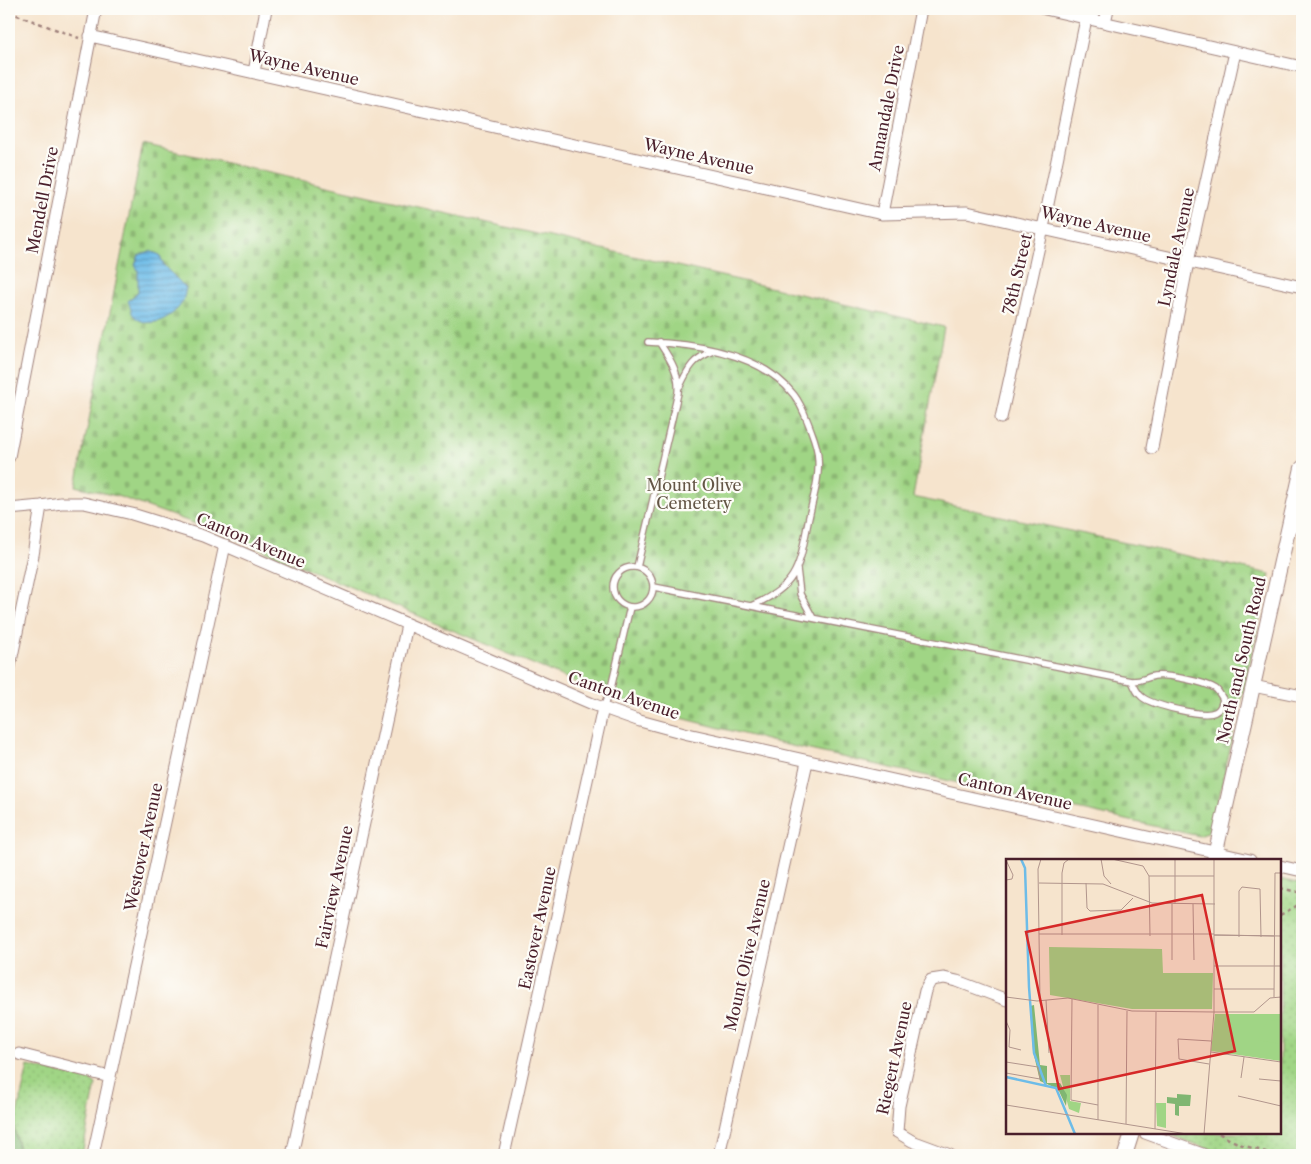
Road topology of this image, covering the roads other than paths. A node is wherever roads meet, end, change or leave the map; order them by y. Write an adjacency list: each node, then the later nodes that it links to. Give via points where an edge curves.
1 (96, 9): 8 (street, Mendell Drive)
2 (266, 9): 11 (street)
3 (921, 9): 12 (street, Annandale Drive)
4 (1045, 9): 6 (street)
5 (1108, 9): 7 (street)
6 (1086, 19): 7 (street); 13 (street, 78th Street)
7 (1105, 22): 9 (street)
8 (90, 39): 11 (street, Wayne Avenue); 22 (street, Mendell Drive)
9 (1234, 52): 10 (street); 14 (street, Lyndale Avenue)
10 (1302, 67)
11 (254, 72): 12 (street, Wayne Avenue)
12 (882, 214): 13 (street, Wayne Avenue, via 967,212)
13 (1044, 228): 14 (street, Wayne Avenue); 20 (street, 78th Street)
14 (1188, 262): 15 (street, Wayne Avenue); 21 (street, Lyndale Avenue)
15 (1302, 287)
16 (648, 342): 17 (lane)
17 (659, 342): 18 (lane); 19 (lane, via 679,381)
18 (715, 351): 19 (lane, via 700,356 691,364); 29 (lane, via 760,367 777,379 793,394 803,410 815,441 817,476)
19 (678, 393): 28 (lane)
20 (1001, 418)
21 (1152, 448)
22 (9, 457)
23 (1302, 468): 26 (street, North and South Road)
24 (41, 506): 25 (street, Canton Avenue); 27 (street, Canton Avenue, via 84,503 132,514); 35 (street)
25 (9, 509)
26 (1296, 527): 37 (street, North and South Road)
27 (225, 546): 34 (street, Canton Avenue); 47 (street, Westover Avenue)
28 (637, 567): 30 (lane, via 649,574); 32 (lane, via 625,568 614,582 618,600)
29 (797, 569): 31 (lane, via 781,590); 33 (lane, via 800,594)
30 (654, 587): 31 (lane); 32 (lane, via 649,600)
31 (751, 606): 33 (lane)
32 (630, 607): 39 (lane, via 612,688)
33 (813, 618): 36 (lane)
34 (406, 625): 39 (street, Canton Avenue); 51 (street, Fairview Avenue)
35 (9, 671)
36 (1132, 680): 36 (lane, via 1167,676 1205,684 1217,690 1223,699 1216,712 1206,714 1152,704 1141,697)
37 (1253, 686): 38 (street); 41 (street, North and South Road)
38 (1302, 696)
39 (603, 708): 40 (street, Canton Avenue, via 688,734); 52 (street, Eastover Avenue)
40 (807, 762): 41 (street, Canton Avenue); 53 (street, Mount Olive Avenue)
41 (1215, 857): 42 (street, Canton Avenue)
42 (1238, 859)
43 (1281, 866): 44 (street)
44 (1302, 871)
45 (1006, 1000): 54 (street, Riegert Avenue, via 944,978 932,980 925,991 899,1106 897,1132)
46 (14, 1052): 47 (street)
47 (110, 1077): 50 (street, Westover Avenue)
48 (1132, 1134): 55 (street)
49 (1148, 1134): 56 (street)
50 (94, 1155)
51 (292, 1155)
52 (504, 1155)
53 (720, 1155)
54 (950, 1155)
55 (1125, 1155)
56 (1205, 1155)

